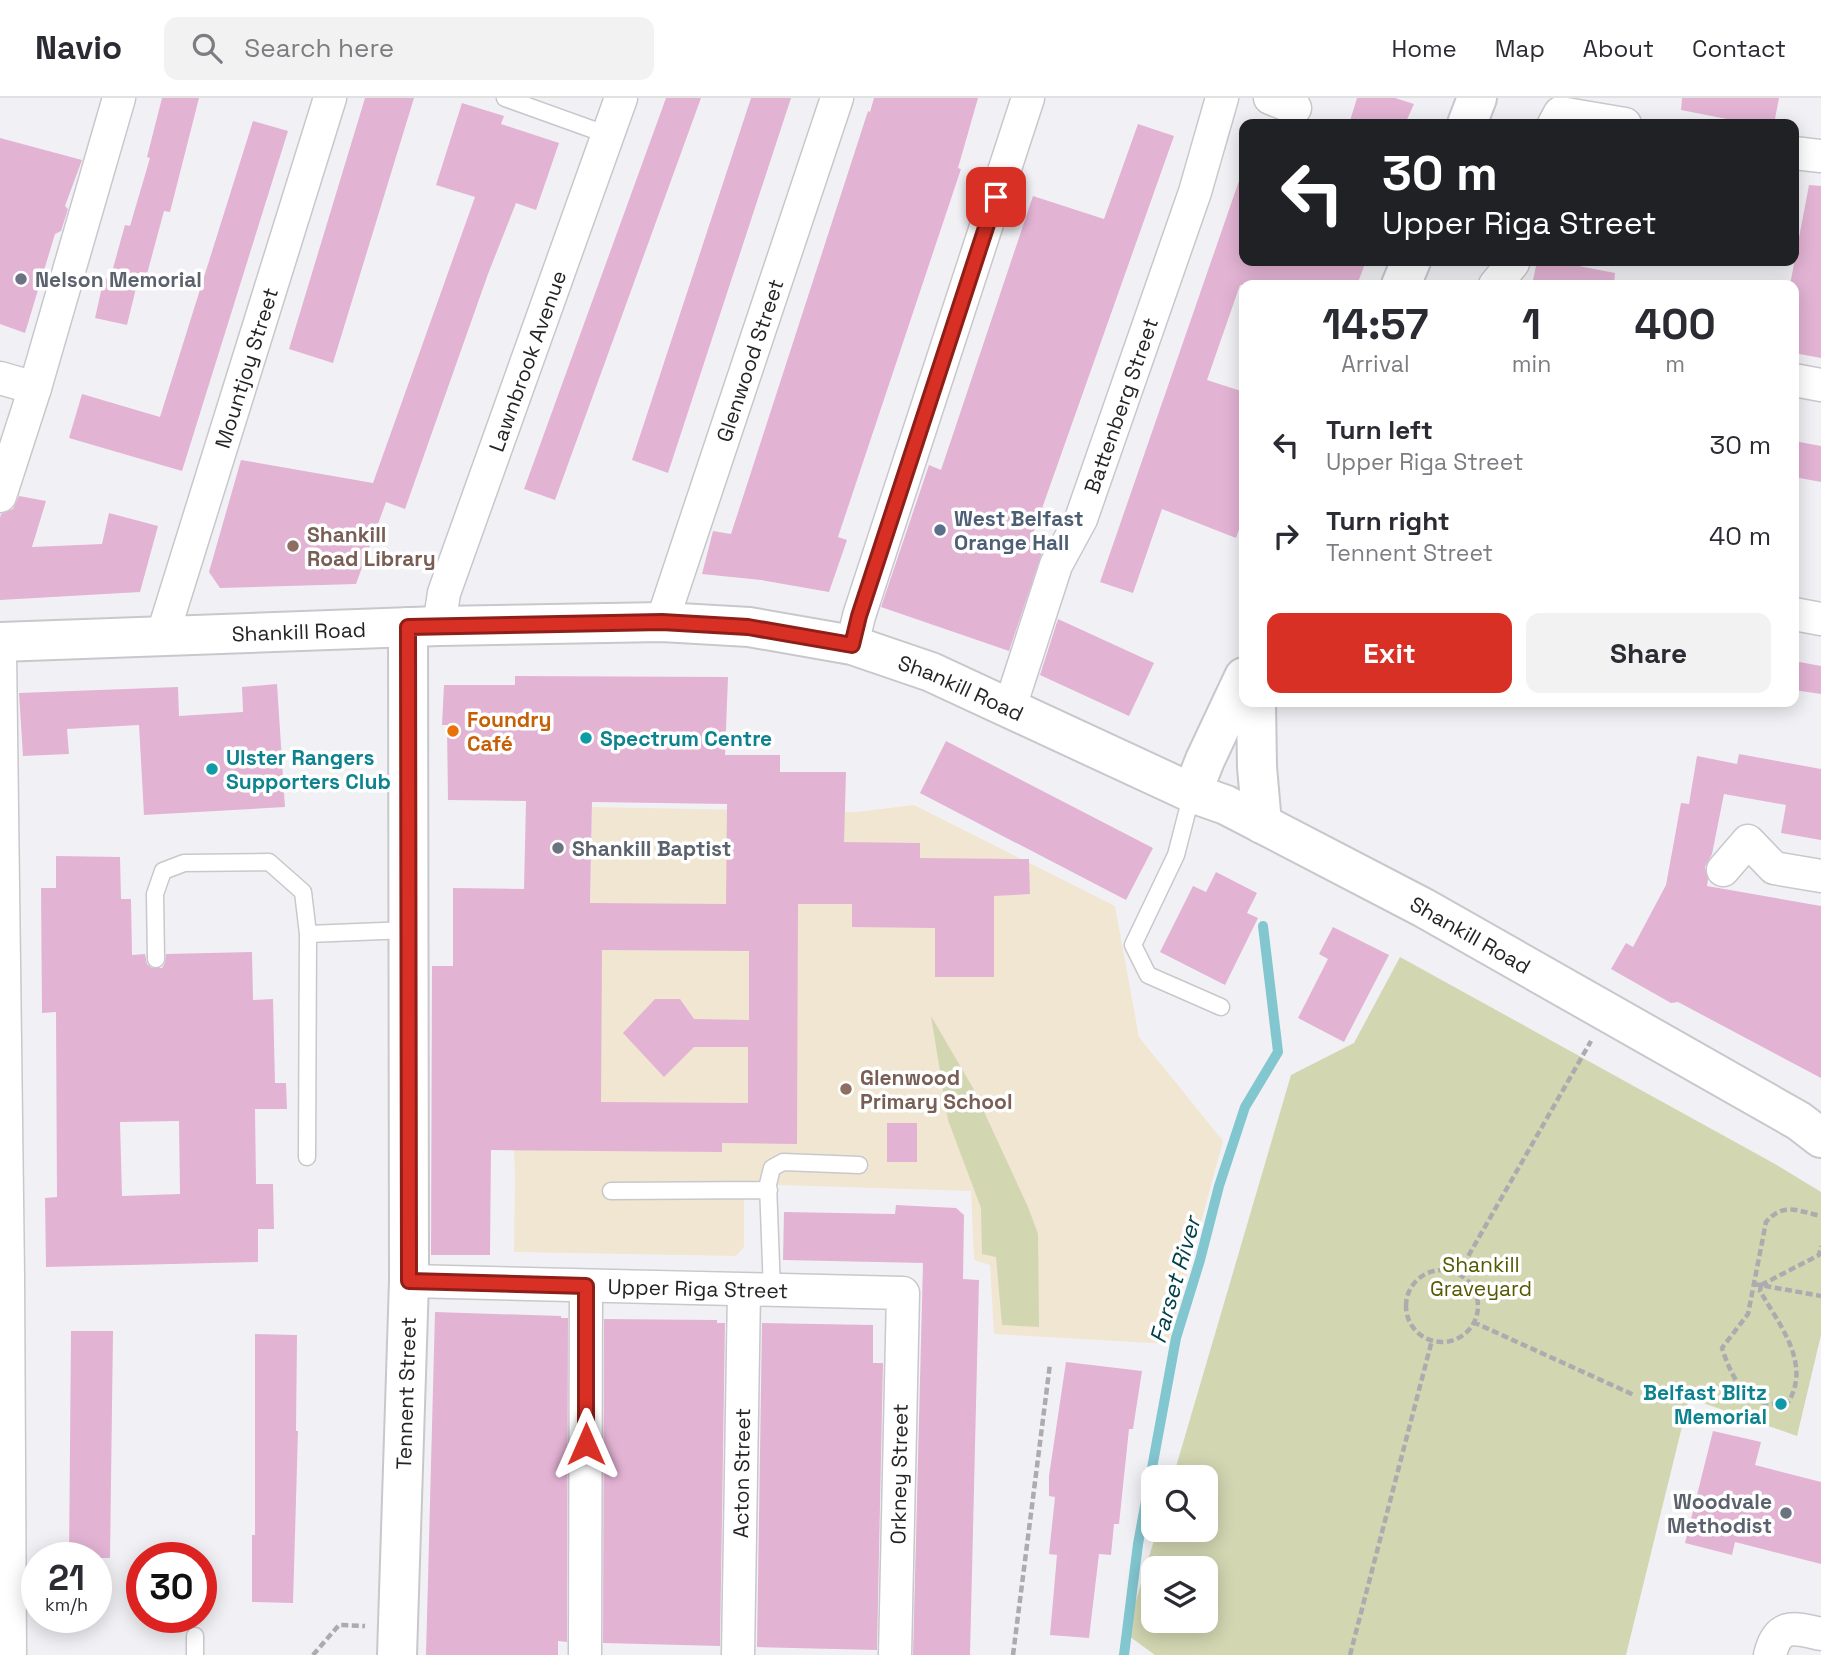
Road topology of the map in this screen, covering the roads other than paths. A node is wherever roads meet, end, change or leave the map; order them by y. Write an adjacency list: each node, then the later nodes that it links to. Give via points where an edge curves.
1 (119, 98): 18 (street)
2 (330, 98): 24 (street, Mountjoy Street)
3 (505, 98): 12 (lane)
4 (621, 98): 12 (street, Lawnbrook Avenue)
5 (837, 98): 22 (street, Glenwood Street)
6 (1028, 98): 26 (street)
7 (1222, 98): 29 (street, Battenberg Street, via 1155,307 1081,519 1056,565)
8 (1477, 98): 9 (main road)
9 (1469, 119)
10 (1557, 119): 11 (street, via 1560,113)
11 (1595, 119)
12 (608, 135): 23 (street, Lawnbrook Avenue, via 444,593)
13 (1799, 154): 14 (street)
14 (1821, 156)
15 (0, 378): 18 (street)
16 (1799, 381): 17 (street)
17 (1821, 385)
18 (35, 388): 19 (street)
19 (0, 496)
20 (1799, 615): 21 (street)
21 (1821, 619)
22 (662, 622): 23 (main road, Shankill Road); 26 (main road, Shankill Road, via 748,627)
23 (424, 626): 24 (main road, Shankill Road); 37 (main road, Tennent Street)
24 (162, 637): 25 (main road, Shankill Road)
25 (0, 642)
26 (852, 645): 29 (main road, Shankill Road, via 931,672)
27 (0, 653): 31 (street)
28 (1239, 688): 32 (main road)
29 (1010, 707): 32 (main road, Shankill Road)
30 (1256, 707): 33 (main road)
31 (1, 770): 36 (street)
32 (1192, 793): 33 (main road, Shankill Road); 40 (lane, via 1176,855 1133,946 1148,975)
33 (1262, 824): 41 (main road, Shankill Road, via 1424,908 1799,1121)
34 (1723, 870): 35 (street, via 1748,841 1774,868)
35 (1821, 876)
36 (1, 893): 46 (street)
37 (408, 930): 38 (lane); 47 (main road, Tennent Street)
38 (308, 934): 39 (lane, via 303,892 269,862 184,863 163,871 155,894); 42 (lane)
39 (156, 958)
40 (1221, 1007)
41 (1821, 1138)
42 (307, 1157)
43 (859, 1165): 44 (lane, via 783,1163 772,1168)
44 (769, 1190): 45 (lane); 49 (lane)
45 (611, 1191)
46 (4, 1276): 51 (street)
47 (409, 1281): 48 (street, Upper Riga Street); 54 (main road, Tennent Street)
48 (586, 1286): 49 (street, Upper Riga Street); 57 (street)
49 (758, 1291): 50 (street, Upper Riga Street); 58 (street, Acton Street)
50 (903, 1293): 59 (street, Orkney Street)
51 (5, 1511): 55 (street)
52 (1821, 1634): 60 (street, via 1793,1627 1781,1633)
53 (195, 1636): 56 (lane)
54 (398, 1641)
55 (10, 1655)
56 (195, 1655)
57 (585, 1655)
58 (738, 1655)
59 (895, 1655)
60 (1770, 1655)

